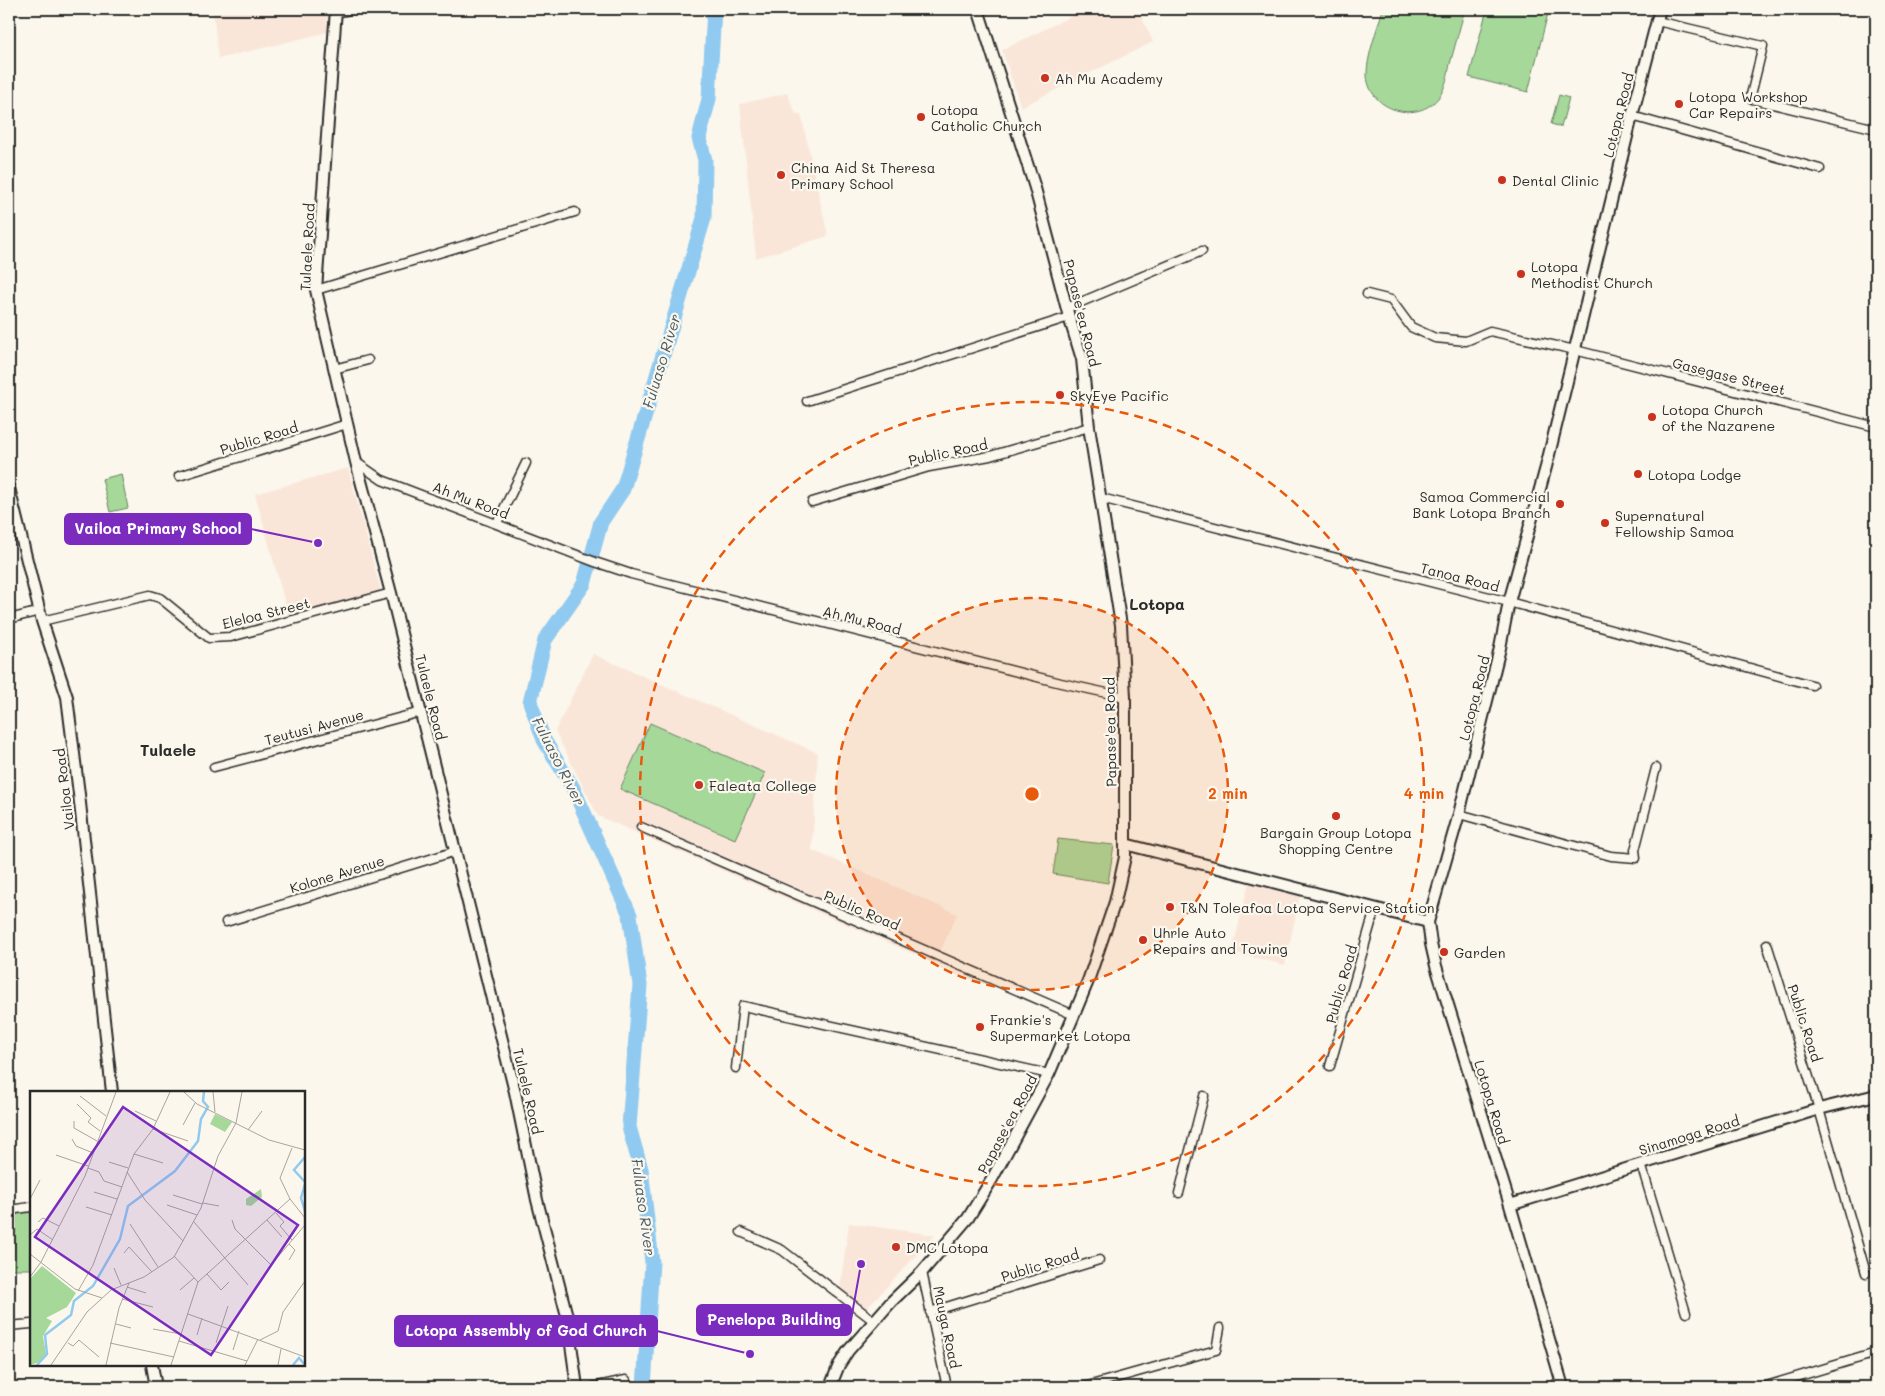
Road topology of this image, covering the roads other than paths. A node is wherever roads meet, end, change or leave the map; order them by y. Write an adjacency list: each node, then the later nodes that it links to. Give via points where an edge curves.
1 (354, 9): 4 (street)
2 (978, 9): 13 (street, Papase'ea Road, via 1035,188)
3 (1660, 9): 5 (street, Lotopa Road)
4 (337, 11): 11 (street, Tulaele Road)
5 (1657, 21): 6 (street, Lotopa Road); 7 (street, via 1763,46 1752,99)
6 (1632, 116): 8 (street); 14 (street, Lotopa Road)
7 (1876, 129)
8 (1820, 169)
9 (575, 212): 11 (street)
10 (1202, 251): 13 (street)
11 (316, 290): 16 (street, Tulaele Road)
12 (1367, 294): 14 (street, via 1391,300 1411,327 1435,338 1466,340 1490,330)
13 (1068, 313): 17 (street); 19 (street, Papase'ea Road, via 1082,359)
14 (1575, 350): 20 (street, Gasegase Street); 29 (street, Lotopa Road)
15 (368, 360): 16 (street)
16 (334, 370): 18 (street, Tulaele Road)
17 (807, 401)
18 (347, 424): 21 (street, Tulaele Road); 23 (street, Public Road)
19 (1089, 427): 25 (street, Papase'ea Road); 26 (street, Public Road, via 990,456 928,467)
20 (1876, 427)
21 (356, 462): 27 (street, Ah Mu Road, via 382,480); 28 (street, Tulaele Road)
22 (526, 463): 27 (street)
23 (179, 476)
24 (9, 490): 30 (street, Vailoa Road)
25 (1101, 498): 29 (street, Tanoa Road); 33 (street, Papase'ea Road, via 1121,626)
26 (812, 502)
27 (497, 523): 33 (street, Ah Mu Road, via 631,574)
28 (391, 593): 30 (street, Eleloa Street, via 230,637 209,638 160,598 150,595); 34 (street, Tulaele Road)
29 (1509, 602): 32 (street, Tanoa Road); 37 (street, Lotopa Road)
30 (41, 616): 31 (street, Eleloa Street); 49 (street, Vailoa Road, via 67,698)
31 (9, 619)
32 (1812, 685)
33 (1125, 697): 39 (street, Papase'ea Road)
34 (421, 712): 35 (street, Teutusi Avenue); 40 (street, Tulaele Road)
35 (214, 766)
36 (1656, 768): 37 (street, via 1635,850 1636,858 1611,856)
37 (1459, 814): 43 (street, Lotopa Road)
38 (640, 828): 45 (street, Public Road)
39 (1125, 844): 41 (street); 45 (street, Papase'ea Road, via 1115,902)
40 (456, 851): 42 (street, Kolone Avenue); 73 (street, Tulaele Road, via 567,1316)
41 (1375, 908): 43 (street); 46 (street, Public Road)
42 (226, 922)
43 (1428, 922): 55 (street, Lotopa Road, via 1439,974)
44 (1767, 944): 52 (street, Public Road)
45 (1074, 1015): 48 (street, Papase'ea Road)
46 (1330, 1066)
47 (736, 1068): 48 (street, via 742,1006)
48 (1049, 1074): 60 (street, Papase'ea Road, via 992,1182 968,1218)
49 (112, 1091)
50 (1876, 1095): 52 (street, Sinamoga Road)
51 (1204, 1096): 54 (street)
52 (1819, 1109): 53 (street, Sinamoga Road); 61 (street, Public Road)
53 (1641, 1164): 55 (street, Sinamoga Road); 63 (street)
54 (1179, 1193)
55 (1510, 1205): 71 (street, Lotopa Road)
56 (30, 1206): 57 (street)
57 (9, 1210)
58 (741, 1232): 64 (street, via 782,1250)
59 (1100, 1260): 62 (street, Public Road)
60 (922, 1272): 62 (street, Mauga Road); 64 (street, Papase'ea Road)
61 (1866, 1273)
62 (930, 1312): 76 (street, Mauga Road)
63 (1686, 1313)
64 (874, 1321): 75 (street, Papase'ea Road, via 848,1351)
65 (30, 1324): 66 (street)
66 (9, 1326)
67 (1220, 1328): 77 (street, via 1216,1350)
68 (1876, 1353): 79 (street)
69 (152, 1366): 72 (street)
70 (626, 1380): 74 (street)
71 (1562, 1384): 78 (street)
72 (156, 1387)
73 (576, 1387)
74 (593, 1387)
75 (830, 1387)
76 (947, 1387)
77 (1084, 1387)
78 (1549, 1387)
79 (1763, 1387)

